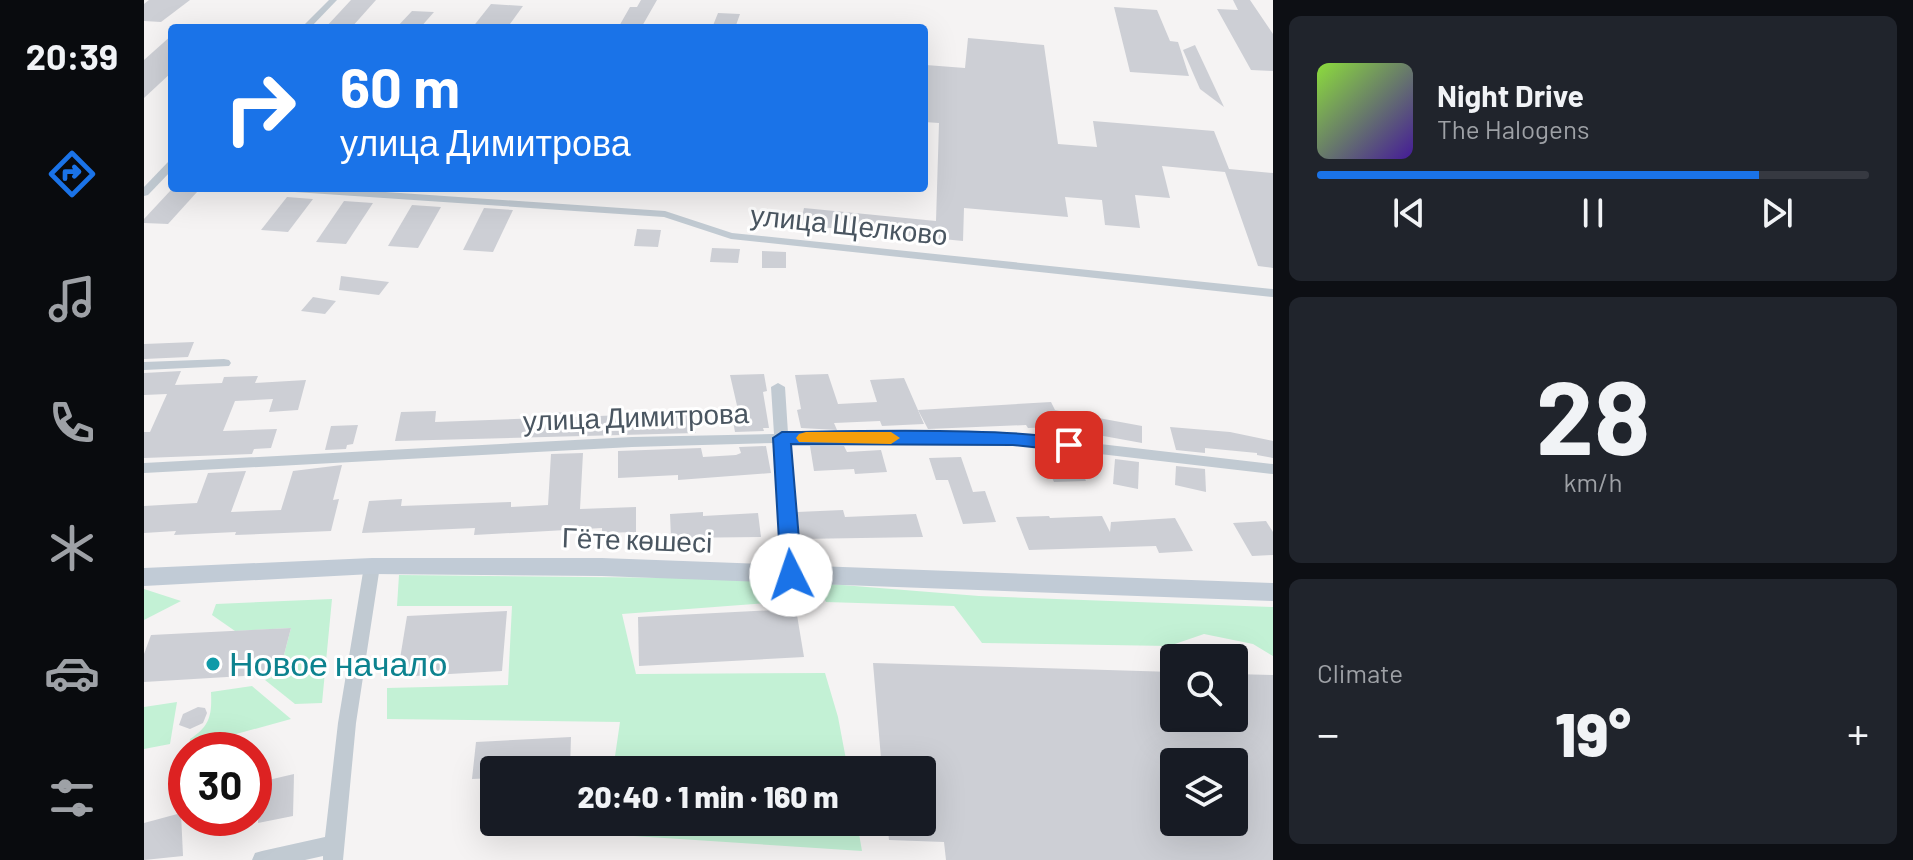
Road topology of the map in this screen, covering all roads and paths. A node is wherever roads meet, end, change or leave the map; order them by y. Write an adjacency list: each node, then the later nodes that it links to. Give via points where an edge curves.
1 (333, 0): 2 (street)
2 (309, 24)
3 (168, 168): 4 (street)
4 (157, 180): 5 (street); 7 (street)
5 (168, 181)
6 (339, 192): 8 (street, улица Щелково, via 665,214 731,236)
7 (144, 193)
8 (1273, 293)
9 (224, 363): 10 (street)
10 (144, 366)
11 (778, 387): 12 (street)
12 (782, 438): 13 (street, улица Димитрова); 14 (street, улица Димитрова, via 1013,439); 16 (street)
13 (144, 468)
14 (1273, 469)
15 (372, 566): 16 (main road, Гёте көшесі); 17 (main road, Гёте көшесі); 19 (street, via 347,723)
16 (791, 575): 18 (main road, Гёте көшесі)
17 (144, 577)
18 (1273, 592)
19 (334, 852): 20 (street)
20 (262, 860)

